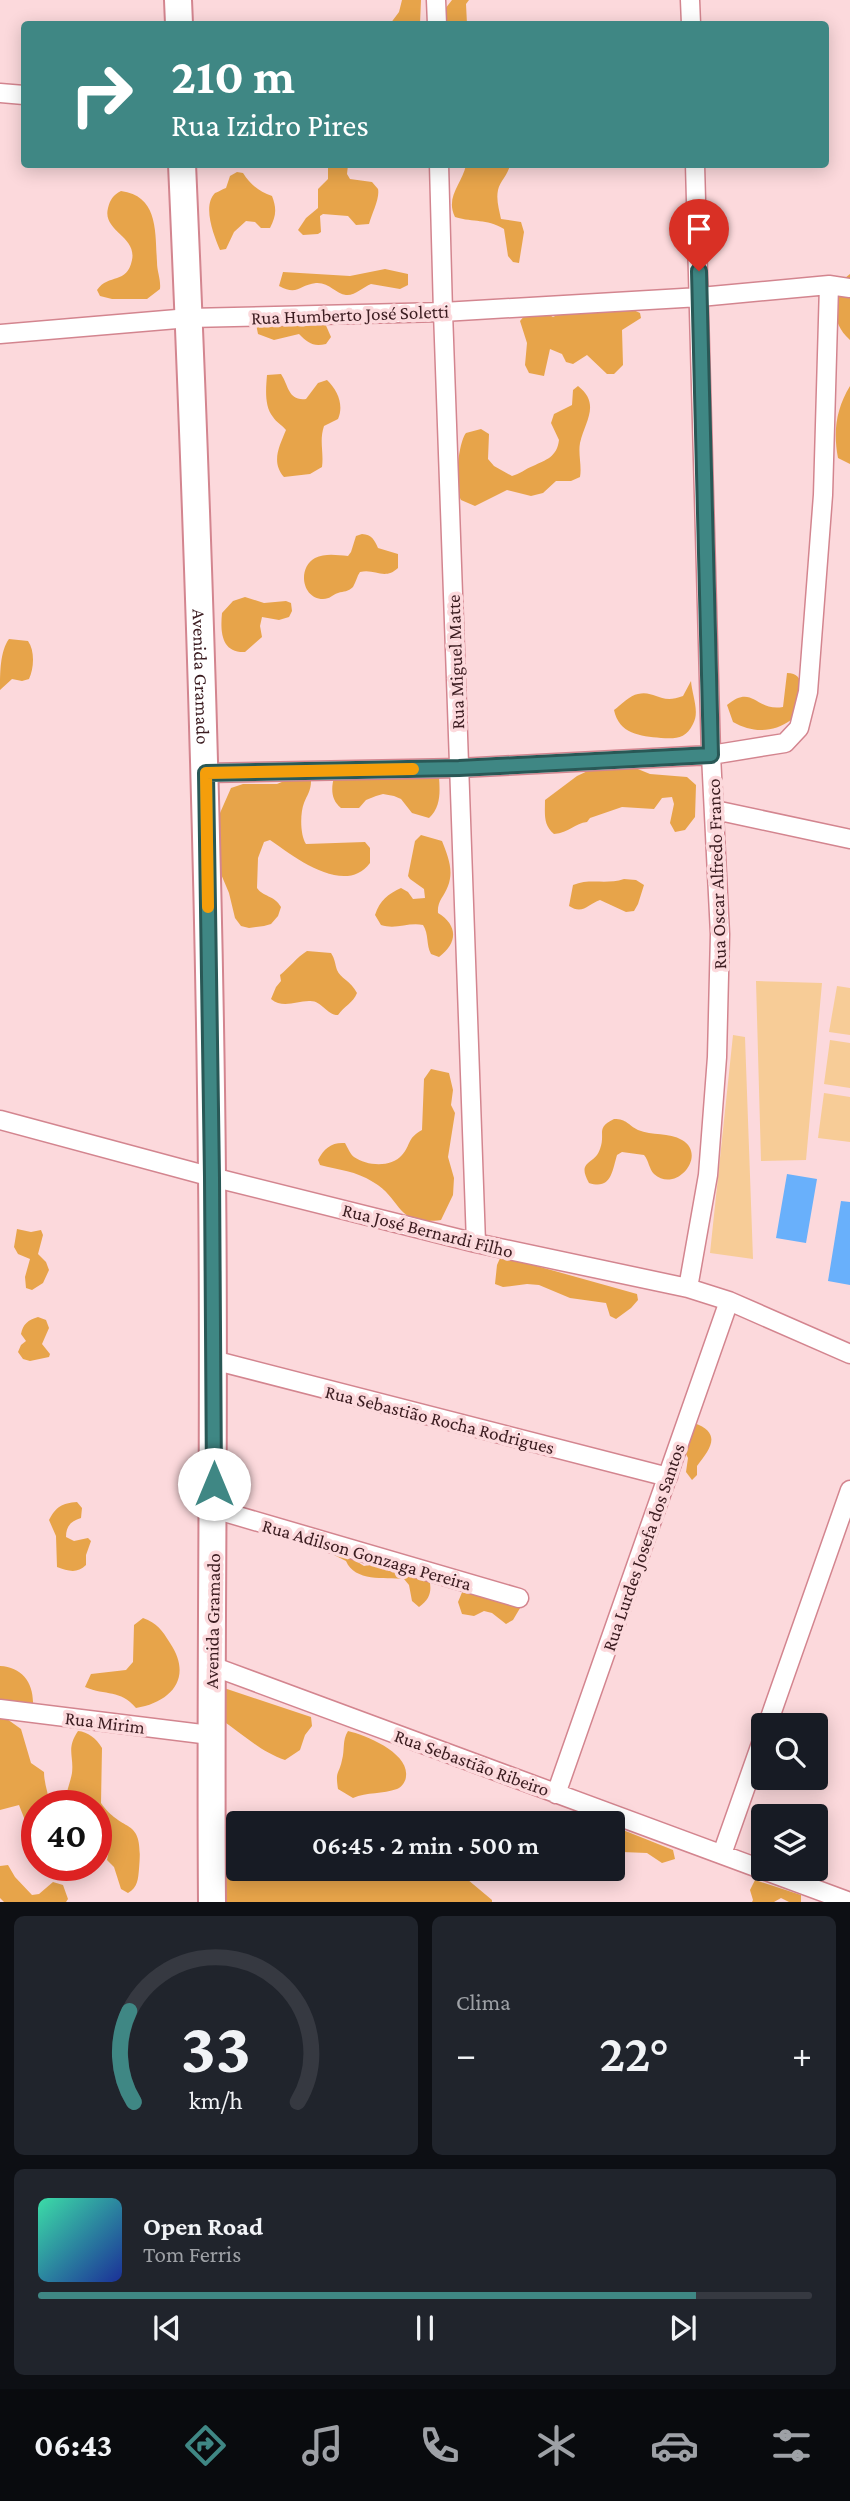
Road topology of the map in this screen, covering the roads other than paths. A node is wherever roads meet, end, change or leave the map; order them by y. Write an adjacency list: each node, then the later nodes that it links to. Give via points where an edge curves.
1 (178, 0): 4 (street)
2 (436, 0): 5 (street)
3 (690, 0): 6 (street)
4 (178, 21)
5 (437, 21)
6 (691, 21)
7 (0, 93): 8 (street)
8 (21, 95)
9 (182, 168): 16 (street, Avenida Gramado)
10 (439, 168): 15 (street, Rua Miguel Matte)
11 (695, 168): 14 (street, Rua Oscar Alfredo Franco)
12 (829, 285): 13 (street, Rua Humberto José Soletti); 14 (street, Rua Humberto José Soletti); 18 (street, via 823,495 808,692 799,728 785,743)
13 (850, 288)
14 (700, 297): 15 (street, Rua Humberto José Soletti); 18 (street, Rua Oscar Alfredo Franco)
15 (443, 312): 16 (street, Rua Humberto José Soletti); 19 (street, Rua Miguel Matte)
16 (189, 318): 17 (street, Rua Humberto José Soletti); 20 (street, Avenida Gramado)
17 (0, 334)
18 (711, 755): 19 (street); 21 (street, Rua Oscar Alfredo Franco)
19 (459, 768): 20 (street); 25 (street, Rua Miguel Matte)
20 (206, 773): 24 (street, Avenida Gramado)
21 (715, 810): 22 (street); 26 (street, Rua Oscar Alfredo Franco, via 720,934 717,1057 708,1175)
22 (850, 839)
23 (0, 1120): 24 (street, Rua José Bernardi Filho)
24 (212, 1177): 25 (street, Rua José Bernardi Filho); 29 (street, Avenida Gramado)
25 (477, 1243): 26 (street, Rua José Bernardi Filho)
26 (688, 1288): 27 (street, Rua José Bernardi Filho)
27 (729, 1301): 28 (street, Rua José Bernardi Filho); 30 (street, Rua Lurdes Josefa dos Santos)
28 (850, 1354)
29 (213, 1360): 30 (street, Rua Sebastião Rocha Rodrigues); 32 (street, Avenida Gramado)
30 (668, 1477): 39 (street, Rua Lurdes Josefa dos Santos)
31 (850, 1490): 36 (street)
32 (214, 1509): 33 (street, Rua Adilson Gonzaga Pereira); 34 (street, Avenida Gramado)
33 (520, 1598)
34 (212, 1666): 37 (street, Avenida Gramado); 39 (street, Rua Sebastião Ribeiro)
35 (0, 1709): 37 (street, Rua Mirim)
36 (772, 1713)
37 (210, 1735): 41 (street, Avenida Gramado)
38 (751, 1772): 40 (street)
39 (556, 1794): 40 (street, Rua Sebastião Ribeiro)
40 (722, 1854): 42 (street, Rua Sebastião Ribeiro)
41 (212, 1902)
42 (850, 1902)

